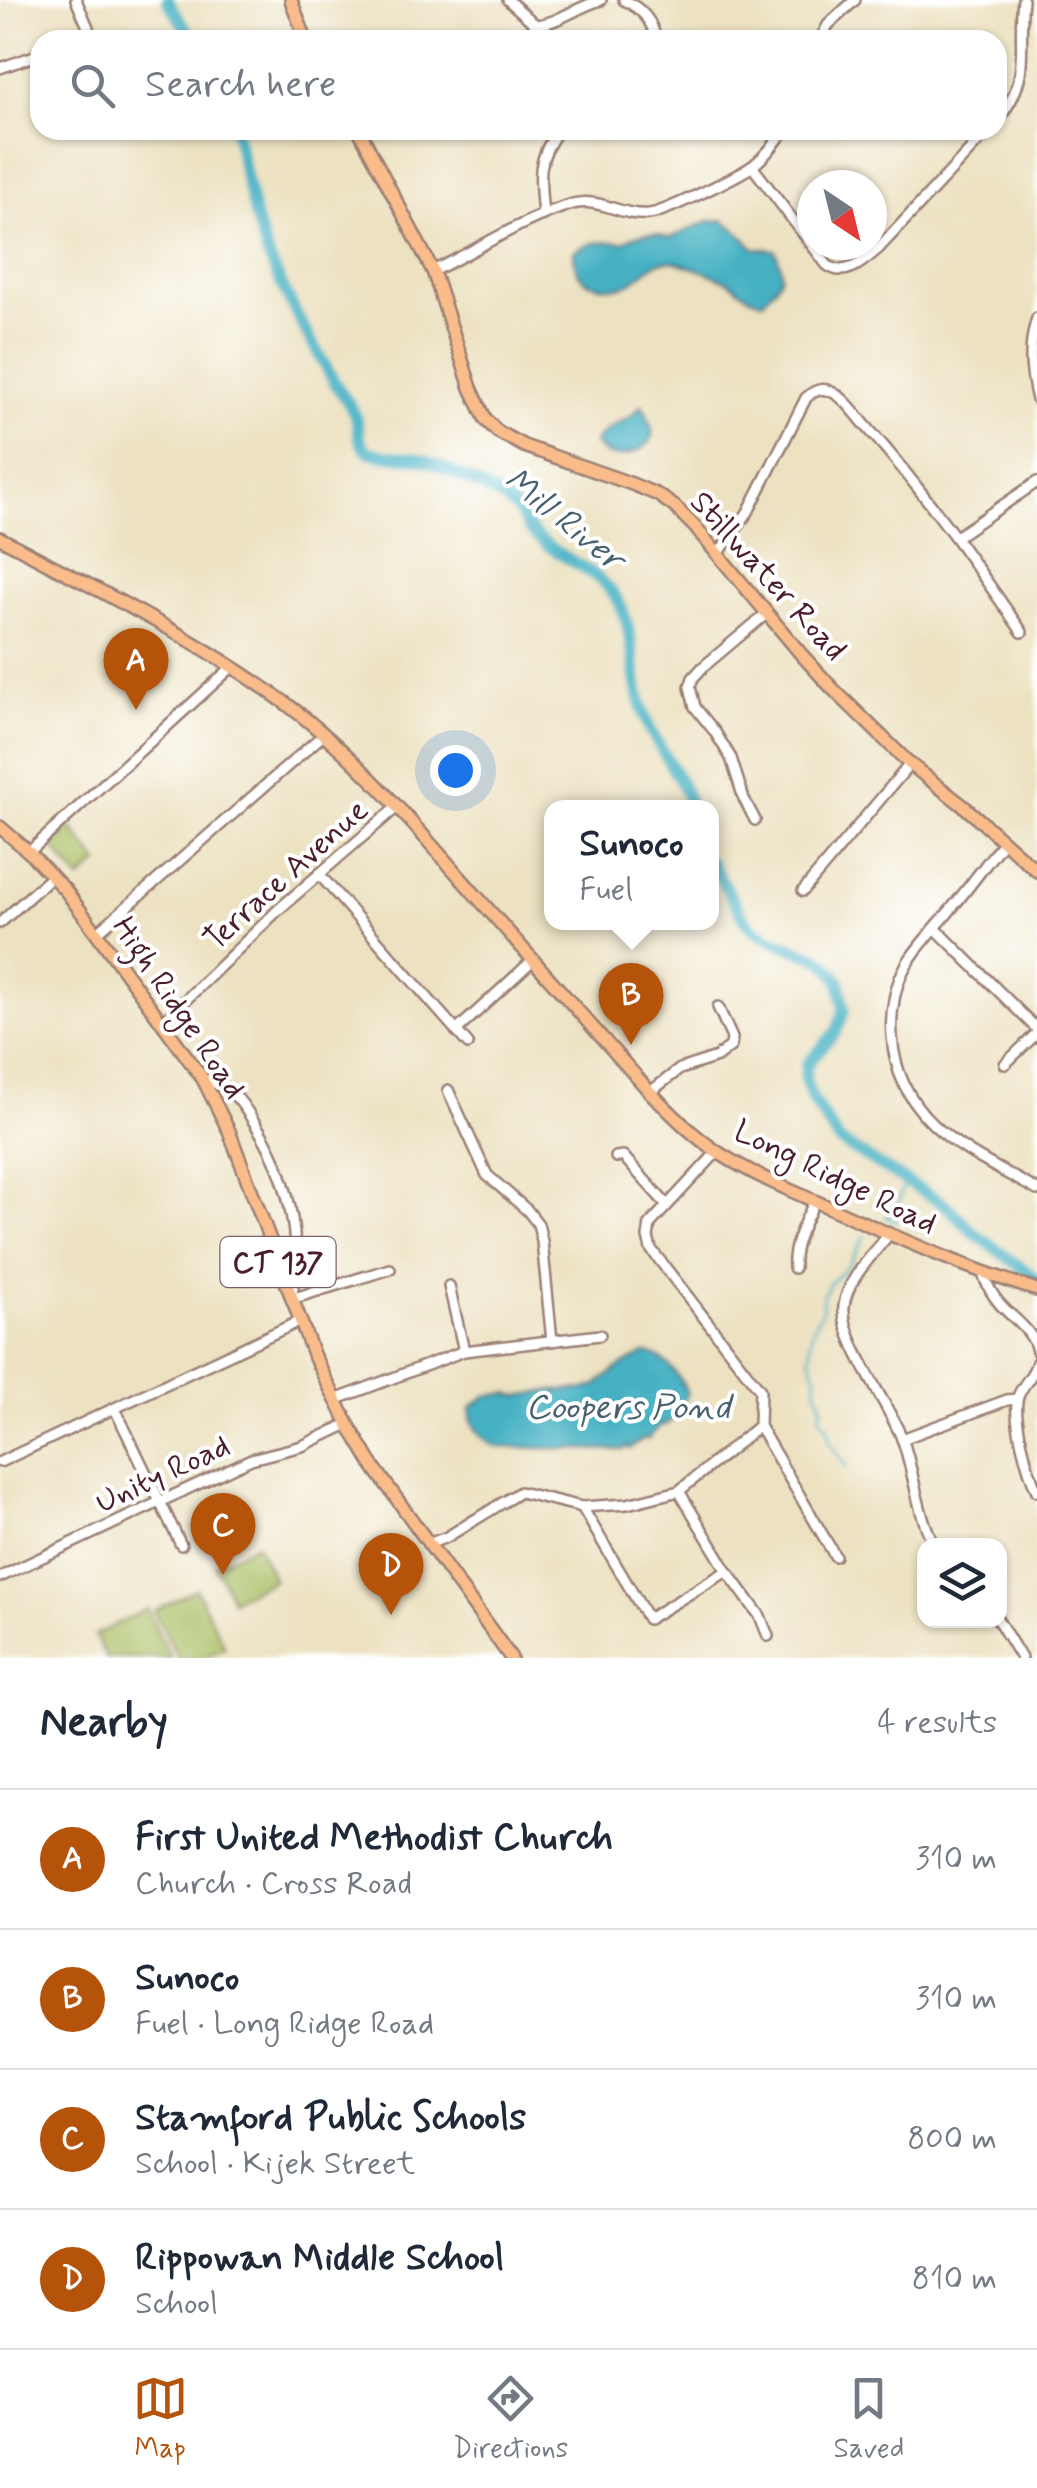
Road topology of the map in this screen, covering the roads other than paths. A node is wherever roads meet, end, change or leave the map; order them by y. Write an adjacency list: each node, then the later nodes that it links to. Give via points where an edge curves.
1 (76, 0): 8 (street)
2 (292, 0): 9 (main road)
3 (508, 0): 4 (street, via 544,25)
4 (601, 0)
5 (624, 0): 10 (street, via 638,7)
6 (854, 0): 11 (street)
7 (1024, 0): 14 (street, via 1023,68)
8 (87, 30)
9 (302, 30)
10 (653, 30)
11 (825, 30)
12 (30, 58): 13 (street)
13 (0, 68)
14 (1007, 109)
15 (364, 140): 21 (main road, Stillwater Road)
16 (550, 140): 20 (street, via 539,175)
17 (777, 140): 19 (street)
18 (980, 140): 19 (street, via 879,248 846,271 827,265)
19 (752, 166): 20 (street, via 649,214 577,203)
20 (543, 215): 21 (street)
21 (434, 270): 27 (main road, Stillwater Road, via 486,420 524,446 658,495)
22 (1037, 318): 23 (street, via 1030,354)
23 (1037, 400)
24 (1037, 482): 25 (street)
25 (956, 536): 27 (street, via 896,459 826,390 806,398 748,512); 29 (street)
26 (0, 538): 30 (main road, Long Ridge Road)
27 (718, 554): 28 (main road, Stillwater Road)
28 (766, 614): 32 (main road, Stillwater Road); 34 (street, via 703,667 690,687 695,707 732,758)
29 (1022, 632)
30 (232, 666): 31 (main road, Long Ridge Road); 37 (street)
31 (323, 734): 33 (main road, Long Ridge Road); 44 (street)
32 (910, 764): 36 (main road, Stillwater Road); 41 (street)
33 (398, 806): 39 (street, Terrace Avenue); 45 (main road, Long Ridge Road)
34 (756, 820)
35 (0, 827): 37 (main road, High Ridge Road / CT 137)
36 (1004, 841): 38 (main road, Stillwater Road); 43 (street)
37 (29, 852): 40 (main road, High Ridge Road / CT 137)
38 (1037, 871)
39 (319, 874): 47 (street, Terrace Avenue); 48 (street)
40 (52, 876): 42 (street); 44 (main road, High Ridge Road / CT 137)
41 (803, 891)
42 (0, 923)
43 (935, 928): 49 (street); 57 (street, via 896,992 891,1023 900,1072 919,1111 947,1138)
44 (98, 932): 47 (main road, High Ridge Road / CT 137)
45 (534, 959): 48 (street); 54 (main road, Long Ridge Road)
46 (718, 1007): 54 (street, via 731,1046 680,1069)
47 (163, 1022): 52 (main road, High Ridge Road / CT 137)
48 (456, 1031): 50 (street)
49 (1037, 1031): 51 (street)
50 (468, 1044)
51 (1005, 1064)
52 (203, 1079): 66 (main road, High Ridge Road / CT 137, via 229,1130); 66 (street, via 221,1083 240,1100 273,1151 293,1223)
53 (448, 1090): 69 (street, via 487,1174 538,1224)
54 (650, 1092): 55 (main road, Long Ridge Road)
55 (718, 1152): 58 (main road, Long Ridge Road); 59 (street)
56 (616, 1156): 59 (street)
57 (1037, 1190)
58 (815, 1201): 60 (main road, Long Ridge Road); 61 (street)
59 (666, 1204): 77 (street, via 650,1224 651,1250 760,1390)
60 (889, 1234): 63 (main road, Long Ridge Road); 78 (street, via 846,1293 843,1311)
61 (794, 1268)
62 (390, 1269): 66 (street)
63 (982, 1274): 65 (main road, Long Ridge Road); 71 (street)
64 (449, 1286): 70 (street)
65 (1033, 1289)
66 (291, 1299): 67 (main road, High Ridge Road / CT 137)
67 (300, 1320): 74 (main road, High Ridge Road / CT 137); 75 (street)
68 (600, 1335): 69 (street)
69 (552, 1341): 70 (street)
70 (464, 1351): 74 (street)
71 (1037, 1351)
72 (1037, 1362): 73 (street)
73 (1017, 1399): 78 (street); 81 (street, via 1022,1450)
74 (335, 1400): 76 (main road, High Ridge Road / CT 137)
75 (114, 1409): 79 (street); 82 (street)
76 (348, 1424): 82 (street, Unity Road); 85 (main road, High Ridge Road / CT 137)
77 (759, 1426): 80 (street); 87 (street)
78 (902, 1439): 84 (street)
79 (0, 1462)
80 (679, 1491): 83 (street); 88 (street)
81 (1037, 1491)
82 (160, 1502): 86 (street); 89 (street, Unity Road)
83 (582, 1506): 85 (street, via 520,1492); 88 (street, via 648,1619)
84 (931, 1538)
85 (428, 1544): 92 (main road, High Ridge Road / CT 137)
86 (181, 1545)
87 (835, 1556)
88 (727, 1571): 91 (street)
89 (0, 1578)
90 (1003, 1628): 93 (street)
91 (768, 1636)
92 (511, 1658)
93 (1021, 1658)

